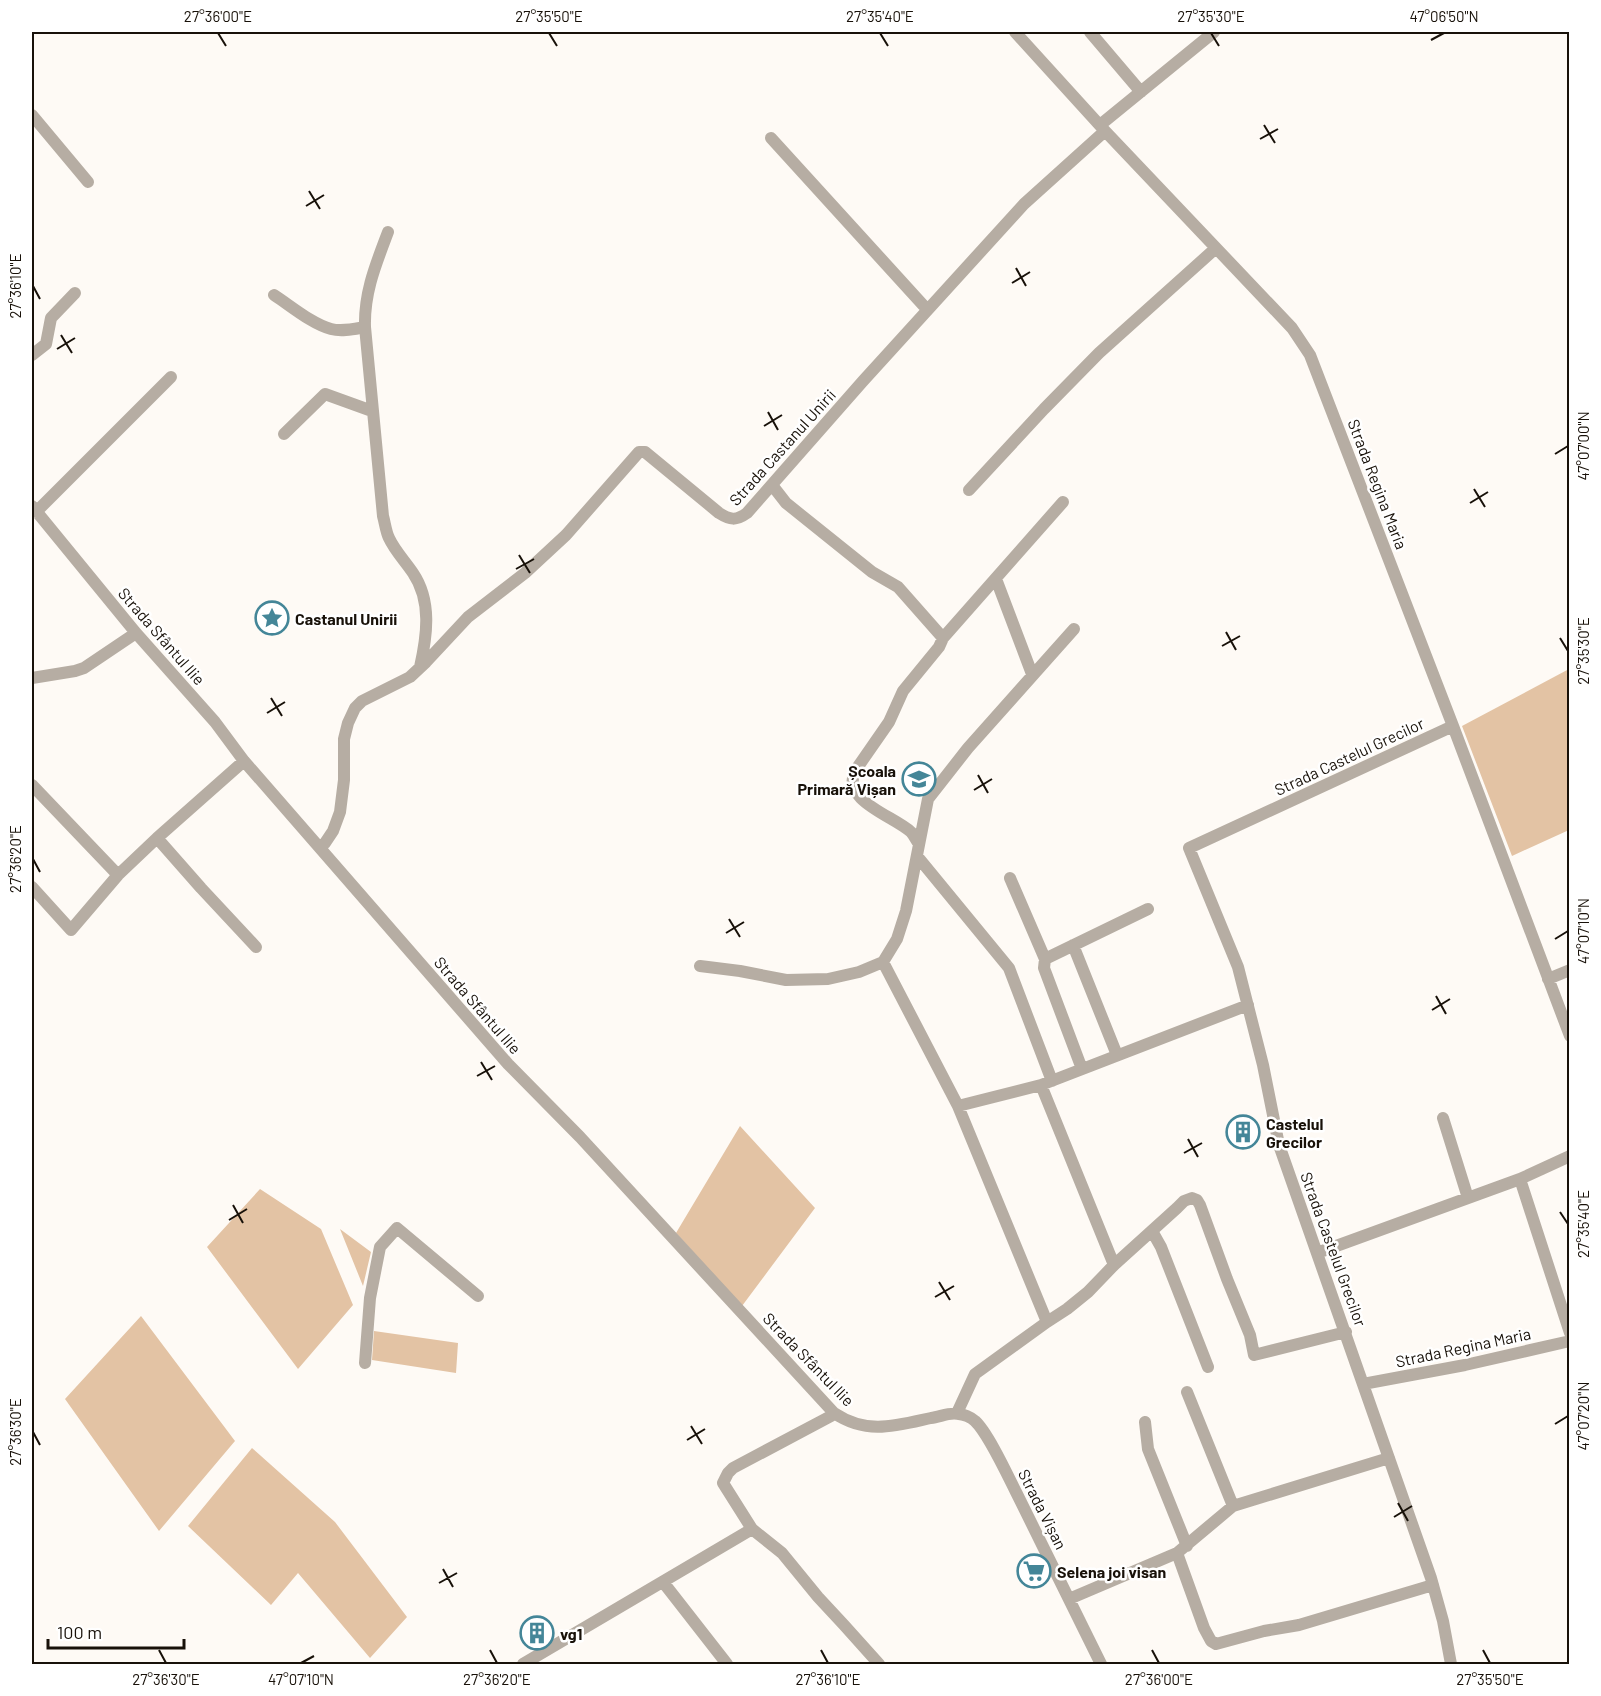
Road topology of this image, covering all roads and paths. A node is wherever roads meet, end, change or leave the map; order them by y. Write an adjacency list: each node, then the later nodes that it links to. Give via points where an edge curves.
1 (1015, 32): 6 (street, Strada Regina Maria)
2 (1090, 32): 4 (street)
3 (1214, 32): 4 (street, Strada Castanul Unirii)
4 (1142, 92): 6 (street, Strada Castanul Unirii)
5 (32, 115): 8 (street)
6 (1102, 128): 10 (street, Strada Regina Maria); 13 (street, Strada Castanul Unirii, via 1024,204)
7 (771, 138): 13 (street)
8 (88, 182)
9 (388, 232): 14 (street, via 364,308)
10 (1216, 248): 20 (street, via 1099,353); 30 (street, Strada Regina Maria, via 1292,328 1310,355)
11 (75, 293): 15 (street, via 51,318 46,344)
12 (274, 295): 14 (street, via 332,329)
13 (929, 308): 19 (street, Strada Castanul Unirii)
14 (365, 327): 17 (street)
15 (32, 355)
16 (171, 377): 22 (street)
17 (372, 411): 18 (street, via 325,394); 27 (street, via 388,536 418,581 426,606)
18 (284, 434)
19 (772, 485): 26 (street, via 794,510 898,588); 27 (street, Strada Castanul Unirii, via 747,513 732,520 645,452 639,452 566,535 468,617)
20 (969, 490)
21 (1063, 502): 23 (street)
22 (34, 509): 25 (street, Strada Sfântul Ilie)
23 (996, 579): 26 (street); 28 (street)
24 (1074, 629): 28 (street)
25 (136, 633): 29 (street, via 84,668); 31 (street, Strada Sfântul Ilie)
26 (943, 638): 35 (street, via 903,691 889,722 852,778 863,801 910,832)
27 (420, 668): 34 (street, Strada Castanul Unirii, via 362,701 351,715 344,739 340,812 333,831)
28 (1032, 674): 35 (street, via 928,799)
29 (32, 678)
30 (1453, 726): 46 (street, Strada Regina Maria); 47 (street, Strada Castelul Grecilor, via 1189,848 1238,967)
31 (244, 761): 33 (street); 34 (street, Strada Sfântul Ilie)
32 (32, 785): 36 (street)
33 (157, 838): 36 (street); 41 (street)
34 (320, 847): 69 (street, Strada Sfântul Ilie, via 508,1064)
35 (918, 850): 43 (street, via 906,911 897,939); 51 (street, via 1009,968)
36 (118, 875): 38 (street, via 71,930)
37 (1010, 878): 42 (street)
38 (32, 887)
39 (1148, 909): 40 (street)
40 (1073, 945): 42 (street); 49 (street)
41 (256, 946)
42 (1045, 959): 50 (street, via 1044,968)
43 (883, 962): 44 (street, via 828,979 786,980); 52 (street)
44 (700, 966)
45 (1569, 970): 46 (street)
46 (1548, 979): 48 (street, Strada Regina Maria)
47 (1248, 1005): 49 (street); 58 (street, Strada Castelul Grecilor, via 1279,1145)
48 (1569, 1036)
49 (1117, 1055): 50 (street)
50 (1082, 1069): 51 (street)
51 (1047, 1083): 52 (street); 59 (street)
52 (958, 1106): 61 (street)
53 (1443, 1118): 56 (street)
54 (1569, 1156): 55 (street)
55 (1520, 1179): 56 (street); 63 (street)
56 (1468, 1198): 58 (street)
57 (1152, 1231): 59 (street); 62 (street, via 1184,1201 1197,1200 1250,1335 1254,1355); 66 (street)
58 (1317, 1253): 62 (street, Strada Castelul Grecilor)
59 (1114, 1265): 61 (street, via 1088,1292)
60 (477, 1296): 65 (street, via 397,1228 380,1247 370,1298)
61 (1047, 1322): 70 (street, via 975,1374)
62 (1346, 1332): 67 (street, Strada Castelul Grecilor)
63 (1569, 1333)
64 (1569, 1341): 67 (street, Strada Regina Maria)
65 (365, 1363)
66 (1208, 1367)
67 (1363, 1384): 72 (street, Strada Castelul Grecilor)
68 (1187, 1392): 73 (street)
69 (834, 1413): 70 (street, Strada Sfântul Ilie, via 859,1426 880,1427); 74 (street, via 728,1473 723,1483)
70 (957, 1413): 78 (street, Strada Vișan, via 974,1419 986,1436)
71 (1145, 1422): 75 (street, via 1148,1449)
72 (1389, 1458): 73 (street); 77 (street, Strada Castelul Grecilor)
73 (1233, 1506): 75 (street)
74 (752, 1529): 76 (street); 81 (street, via 782,1553)
75 (1182, 1549): 77 (street, via 1204,1628 1216,1644 1299,1625); 78 (street)
76 (663, 1582): 79 (street); 80 (street)
77 (1433, 1585): 83 (street, Strada Castelul Grecilor)
78 (1069, 1599): 82 (street, Strada Vișan)
79 (523, 1665)
80 (727, 1665)
81 (879, 1665)
82 (1101, 1665)
83 (1451, 1665)

